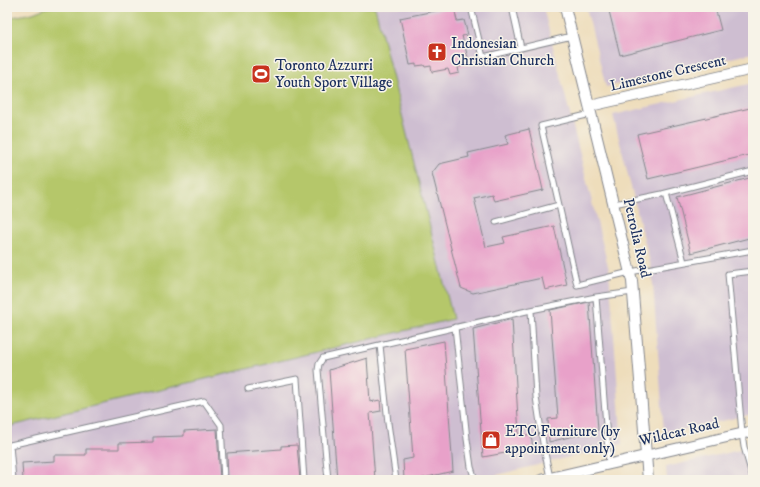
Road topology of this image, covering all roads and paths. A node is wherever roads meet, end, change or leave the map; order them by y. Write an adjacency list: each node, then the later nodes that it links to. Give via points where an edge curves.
1 (471, 7): 5 (lane, via 483,57)
2 (512, 7): 5 (lane)
3 (565, 7): 4 (street, Petrolia Road)
4 (572, 36): 5 (lane); 7 (street, Petrolia Road)
5 (521, 48)
6 (753, 69): 7 (street, Limestone Crescent)
7 (590, 110): 10 (street, Petrolia Road); 11 (lane, via 540,126)
8 (753, 171): 9 (lane)
9 (666, 193): 10 (lane); 14 (lane)
10 (614, 204): 16 (street, Petrolia Road)
11 (559, 205): 12 (lane); 16 (lane, via 577,285)
12 (496, 222)
13 (753, 250): 14 (lane)
14 (684, 262): 16 (lane)
15 (753, 271): 24 (lane, via 728,274)
16 (630, 272): 17 (street, Petrolia Road)
17 (634, 292): 18 (lane); 25 (street, Petrolia Road)
18 (596, 297): 19 (lane); 27 (lane)
19 (531, 310): 20 (lane); 29 (lane, via 536,397)
20 (455, 327): 21 (lane); 35 (lane, via 467,439)
21 (380, 345): 33 (lane, via 323,358 319,364); 34 (lane)
22 (248, 389): 32 (lane, via 297,379)
23 (753, 431): 24 (street, Wildcat Road)
24 (742, 433): 25 (street, Wildcat Road); 26 (lane, via 744,447)
25 (646, 456): 27 (street, Wildcat Road); 36 (street, Petrolia Road)
26 (751, 460): 28 (lane)
27 (609, 464): 29 (street, Wildcat Road)
28 (753, 478)
29 (546, 479)
30 (13, 480): 31 (lane, via 10,445 204,401 221,425)
31 (224, 480)
32 (304, 480)
33 (328, 480)
34 (396, 480)
35 (476, 480)
36 (648, 480)

